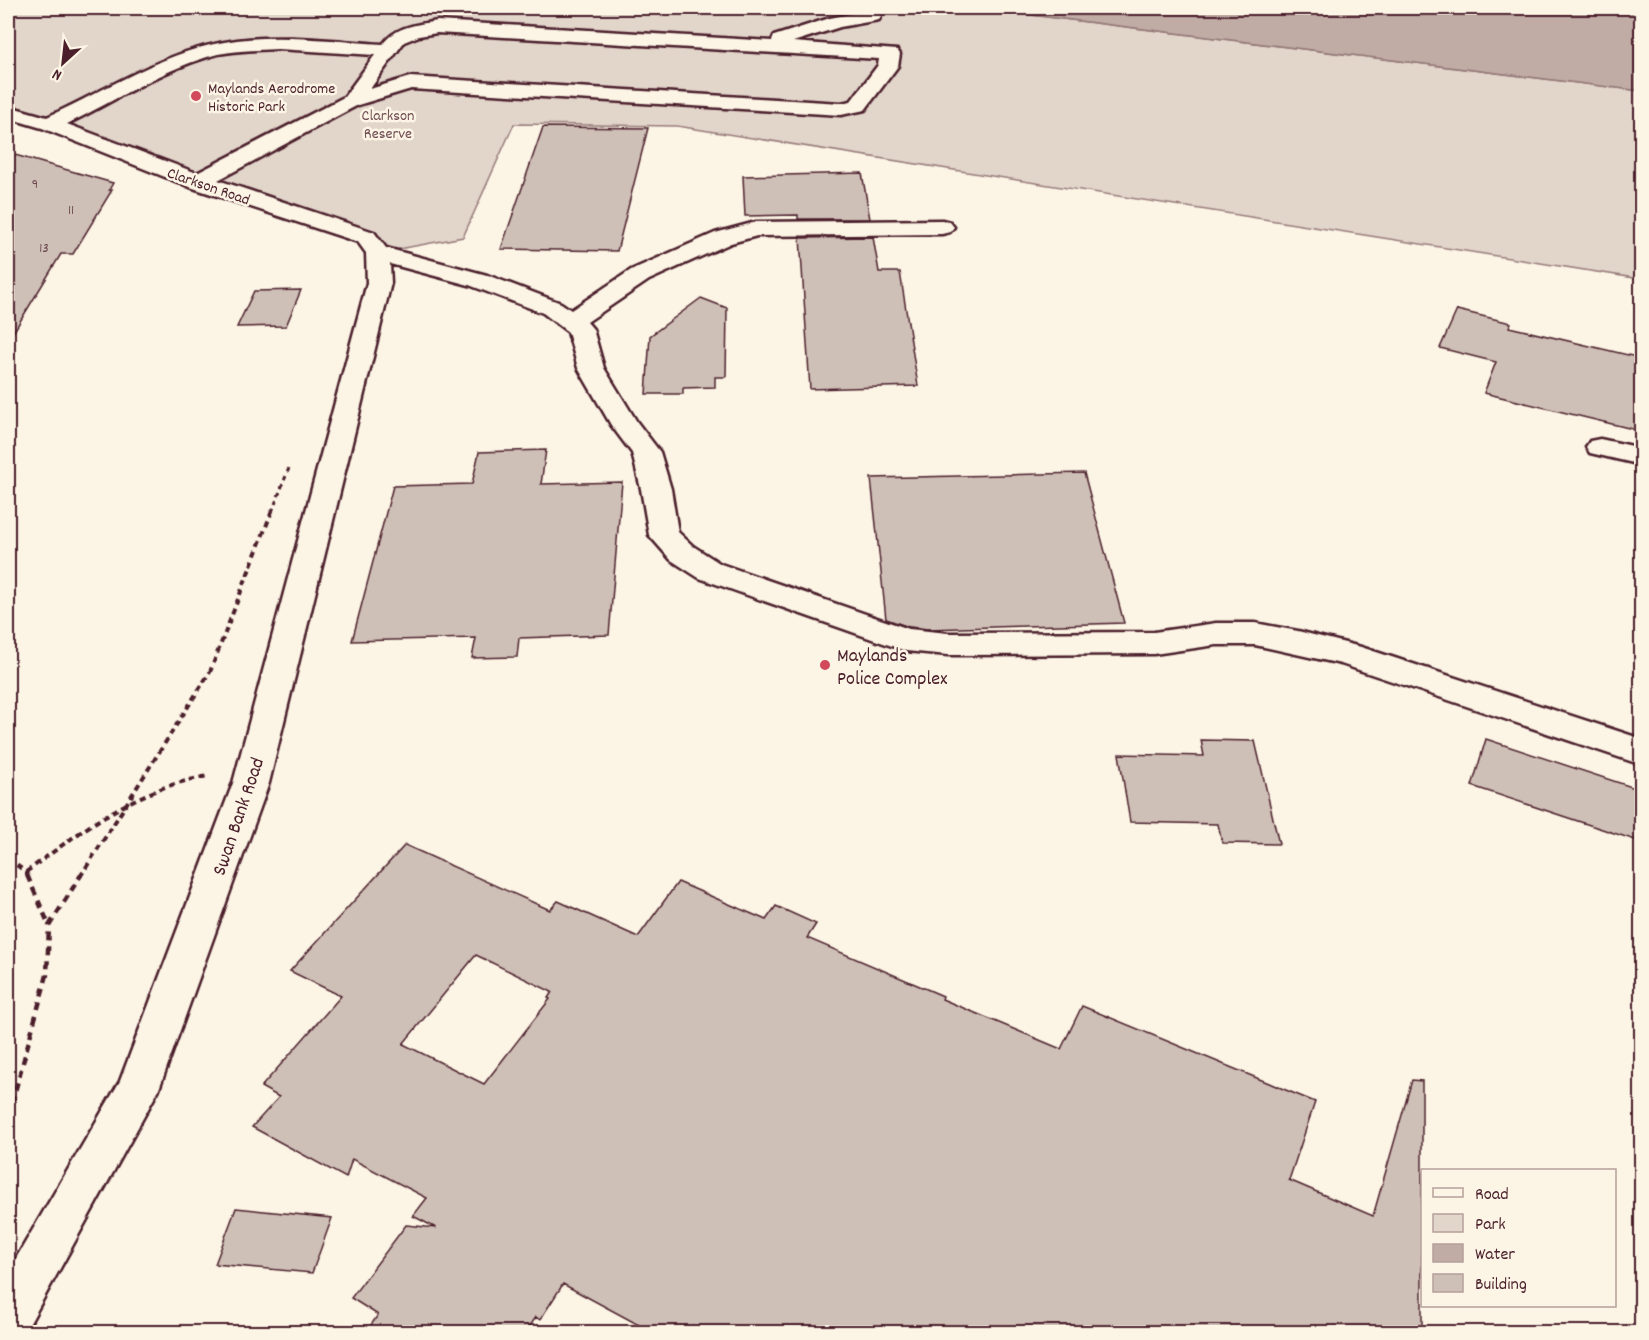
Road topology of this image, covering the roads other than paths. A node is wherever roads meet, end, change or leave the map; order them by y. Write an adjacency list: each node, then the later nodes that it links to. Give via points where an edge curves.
1 (876, 12): 2 (street); 4 (street)
2 (762, 46): 3 (street, via 437,27 397,38); 4 (street)
3 (386, 50): 5 (street); 7 (street, via 269,44 218,49 179,60)
4 (890, 54): 5 (street, via 888,66 858,106 841,109 410,84)
5 (351, 100): 8 (street)
6 (8, 112): 7 (street, Clarkson Road)
7 (49, 124): 8 (street, Clarkson Road)
8 (198, 182): 10 (street, Clarkson Road, via 366,237)
9 (942, 227): 11 (street, via 756,229 723,237 640,275)
10 (378, 268): 11 (street, via 478,280 552,308); 15 (street, Swan Bank Road, via 253,772 138,1089)
11 (570, 322): 14 (street, via 580,329 591,368 602,387 646,452 664,535 682,553 710,571 906,640 948,644 1154,643 1216,634 1255,634 1298,642)
12 (1600, 447): 13 (street)
13 (1641, 458)
14 (1641, 752)
15 (8, 1316)

